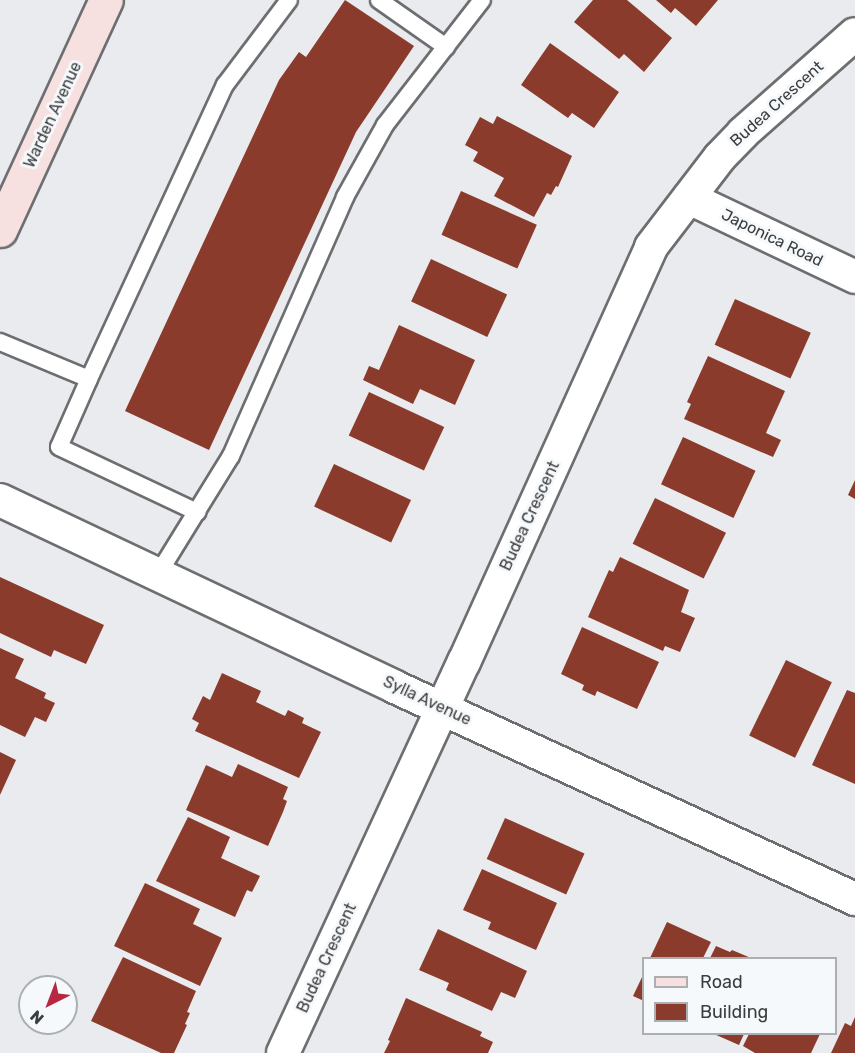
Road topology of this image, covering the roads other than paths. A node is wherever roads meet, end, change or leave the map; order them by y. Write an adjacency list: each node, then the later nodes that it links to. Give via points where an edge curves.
1 (106, 0): 8 (main road, Warden Avenue)
2 (289, 0): 11 (lane, via 225,85)
3 (379, 0): 6 (lane)
4 (482, 0): 6 (lane)
5 (855, 34): 7 (street, Budea Crescent, via 743,133)
6 (446, 47): 13 (lane, via 385,125 345,197 231,456)
7 (689, 198): 9 (street, Japonica Road); 15 (street, Budea Crescent, via 651,247)
8 (0, 230)
9 (855, 277)
10 (0, 342): 11 (lane)
11 (89, 379): 13 (lane, via 59,447)
12 (0, 500): 14 (street, Sylla Avenue)
13 (197, 512): 14 (lane)
14 (158, 574): 15 (street, Sylla Avenue)
15 (442, 709): 16 (street, Sylla Avenue); 17 (street, Budea Crescent)
16 (855, 899)
17 (283, 1053)

